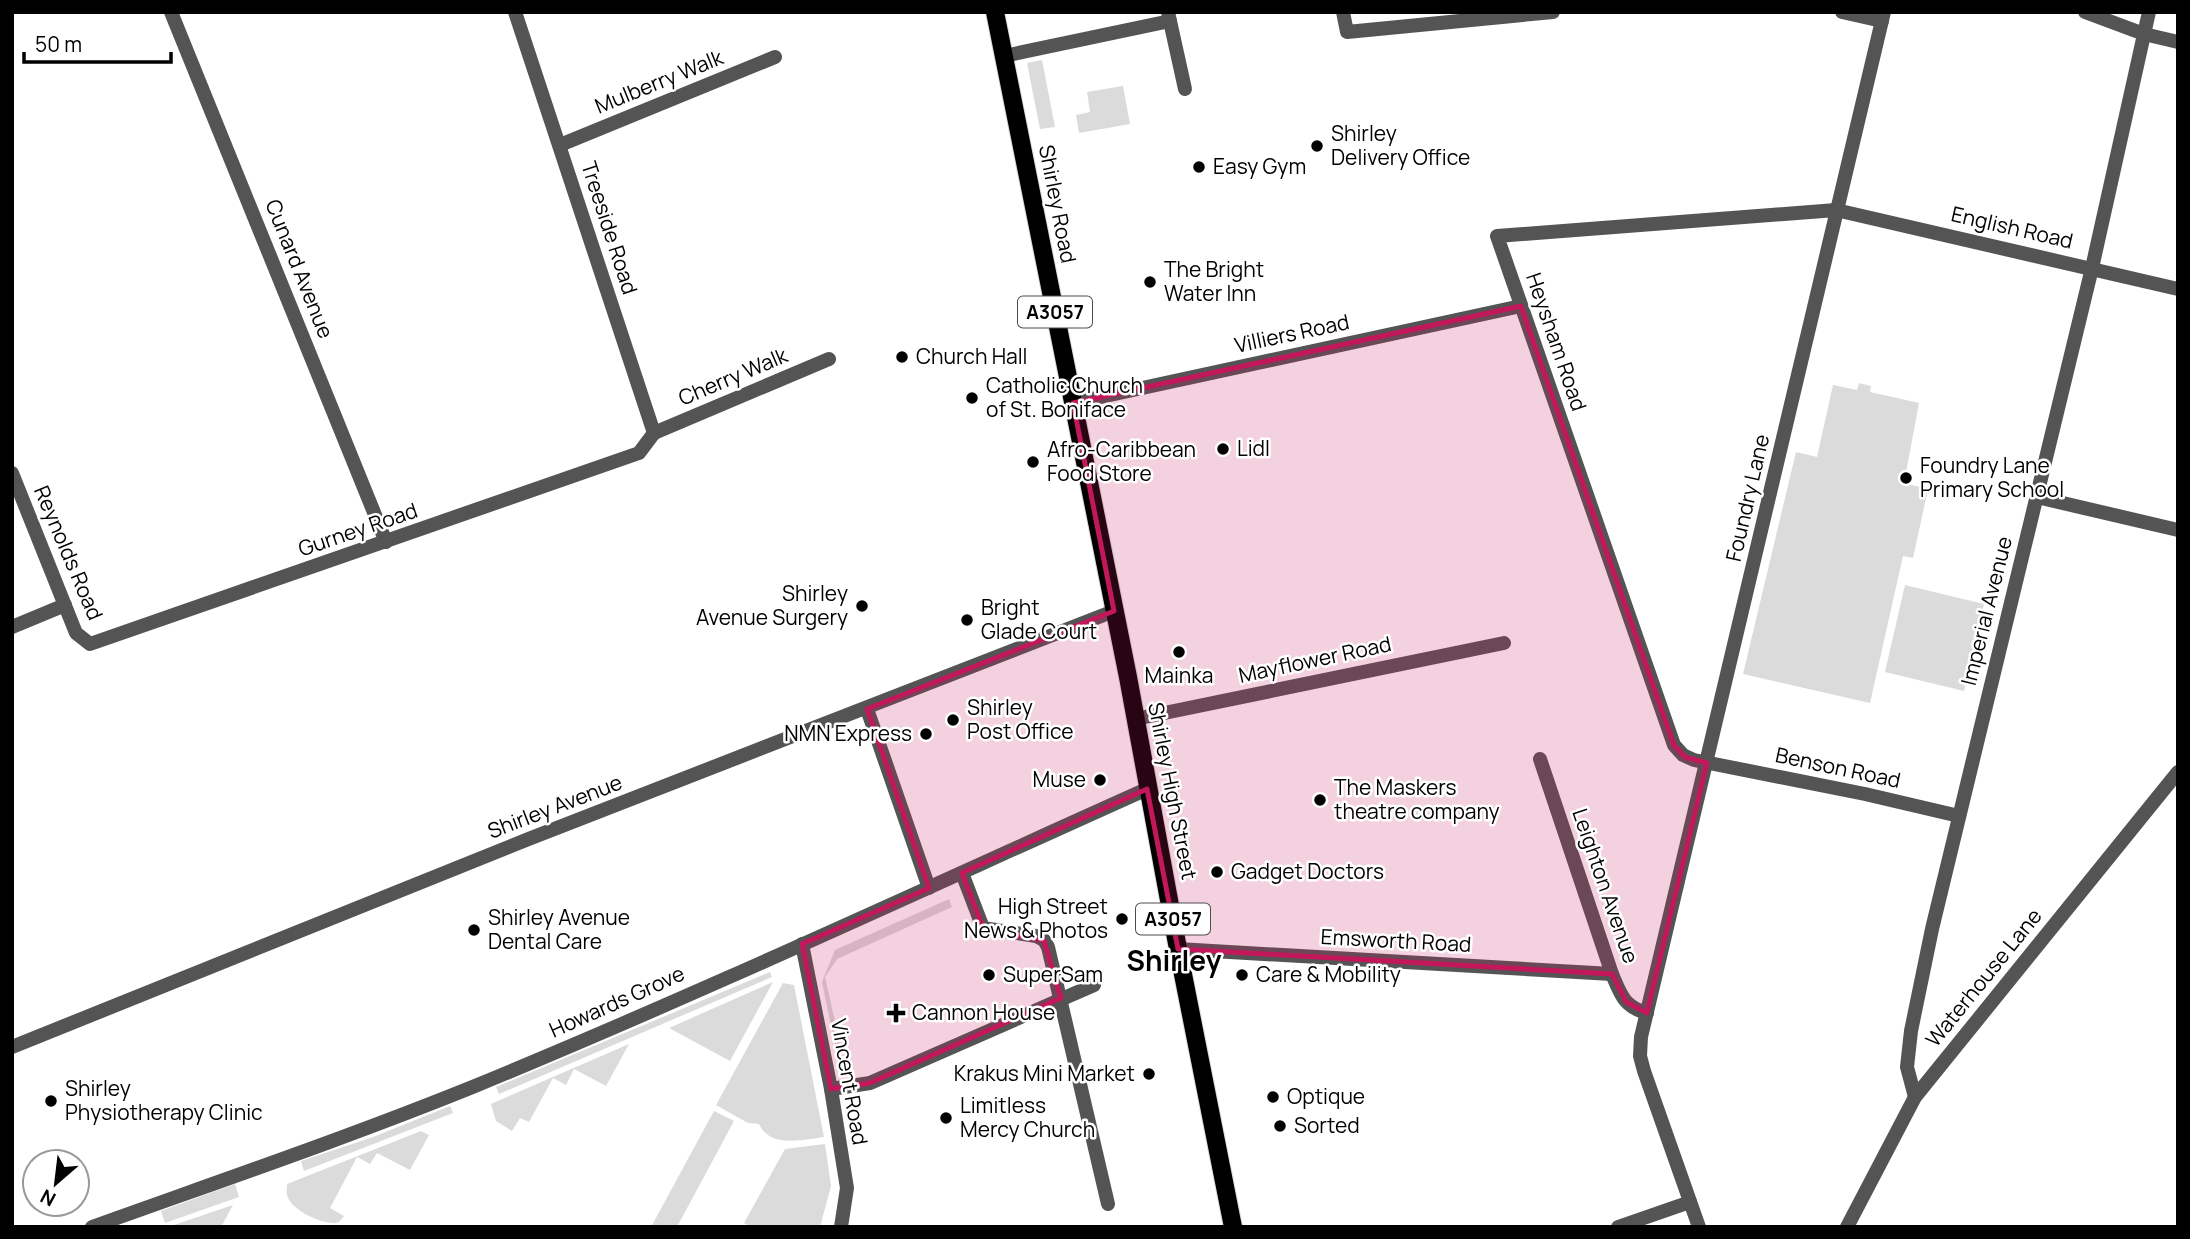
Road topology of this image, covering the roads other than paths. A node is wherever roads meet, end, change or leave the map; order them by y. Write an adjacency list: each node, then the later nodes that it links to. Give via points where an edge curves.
1 (171, 12): 28 (street, Cunard Avenue)
2 (515, 12): 17 (street, Treeside Road)
3 (995, 12): 15 (main road, Shirley Road / A3057)
4 (1343, 12): 9 (street, via 1347,32)
5 (1552, 12): 9 (street)
6 (1842, 12): 11 (street)
7 (2085, 12): 12 (street)
8 (2149, 12): 12 (street, Imperial Avenue)
9 (1529, 13)
10 (1169, 17): 15 (street); 16 (street)
11 (1883, 17): 18 (street, Foundry Lane)
12 (2144, 34): 13 (street); 19 (street, Imperial Avenue)
13 (2178, 42)
14 (775, 57): 17 (street, Mulberry Walk)
15 (1004, 57): 23 (main road, Shirley Road / A3057)
16 (1185, 89)
17 (560, 145): 24 (street, Treeside Road)
18 (1836, 210): 19 (street, English Road); 21 (street, Heysham Road, via 1497,236); 37 (street, Foundry Lane)
19 (2092, 268): 20 (street, English Road); 26 (street, Imperial Avenue)
20 (2178, 289)
21 (1521, 306): 23 (street, Villiers Road); 37 (street, Heysham Road, via 1674,745 1685,757)
22 (829, 359): 24 (street, Cherry Walk)
23 (1073, 403): 30 (main road, Shirley Road / A3057)
24 (654, 433): 28 (street, Gurney Road, via 639,453)
25 (12, 473): 29 (street, Reynolds Road)
26 (2037, 497): 27 (street); 40 (street, Imperial Avenue)
27 (2178, 530)
28 (386, 542): 33 (street, Gurney Road)
29 (65, 605): 31 (street); 33 (street, Reynolds Road, via 76,633)
30 (1114, 611): 34 (street, Shirley Avenue); 35 (main road, Shirley High Street / A3057)
31 (12, 627)
32 (1504, 642): 35 (street, Mayflower Road)
33 (90, 645)
34 (867, 709): 42 (street); 49 (street, Shirley Avenue, via 526,840)
35 (1135, 719): 39 (main road, Shirley High Street / A3057)
36 (1540, 760): 45 (street, Leighton Avenue)
37 (1707, 763): 40 (street, Benson Road); 48 (street, Foundry Lane)
38 (2178, 772): 51 (street, Waterhouse Lane)
39 (1147, 789): 41 (street, Howards Grove); 44 (main road, Shirley High Street / A3057)
40 (1959, 816): 51 (street, Imperial Avenue, via 1911,1031 1907,1068)
41 (962, 873): 42 (street, Howards Grove); 47 (street, via 983,928 1044,940)
42 (929, 888): 43 (street, Howards Grove)
43 (802, 944): 50 (street, Vincent Road); 54 (street, Howards Grove, via 472,1087)
44 (1178, 949): 45 (street, Emsworth Road); 56 (main road, Shirley High Street / A3057)
45 (1612, 974): 48 (street, Leighton Avenue, via 1626,1002)
46 (1094, 985): 47 (street)
47 (1061, 998): 50 (street, via 870,1083); 53 (street)
48 (1647, 1013): 52 (street, Foundry Lane, via 1640,1056)
49 (12, 1047)
50 (831, 1089): 55 (street, Vincent Road, via 847,1188)
51 (1915, 1097): 59 (street, Waterhouse Lane)
52 (1690, 1202): 57 (street); 58 (street, Foundry Lane)
53 (1108, 1203)
54 (92, 1227)
55 (841, 1227)
56 (1233, 1227)
57 (1618, 1227)
58 (1699, 1227)
59 (1847, 1227)

